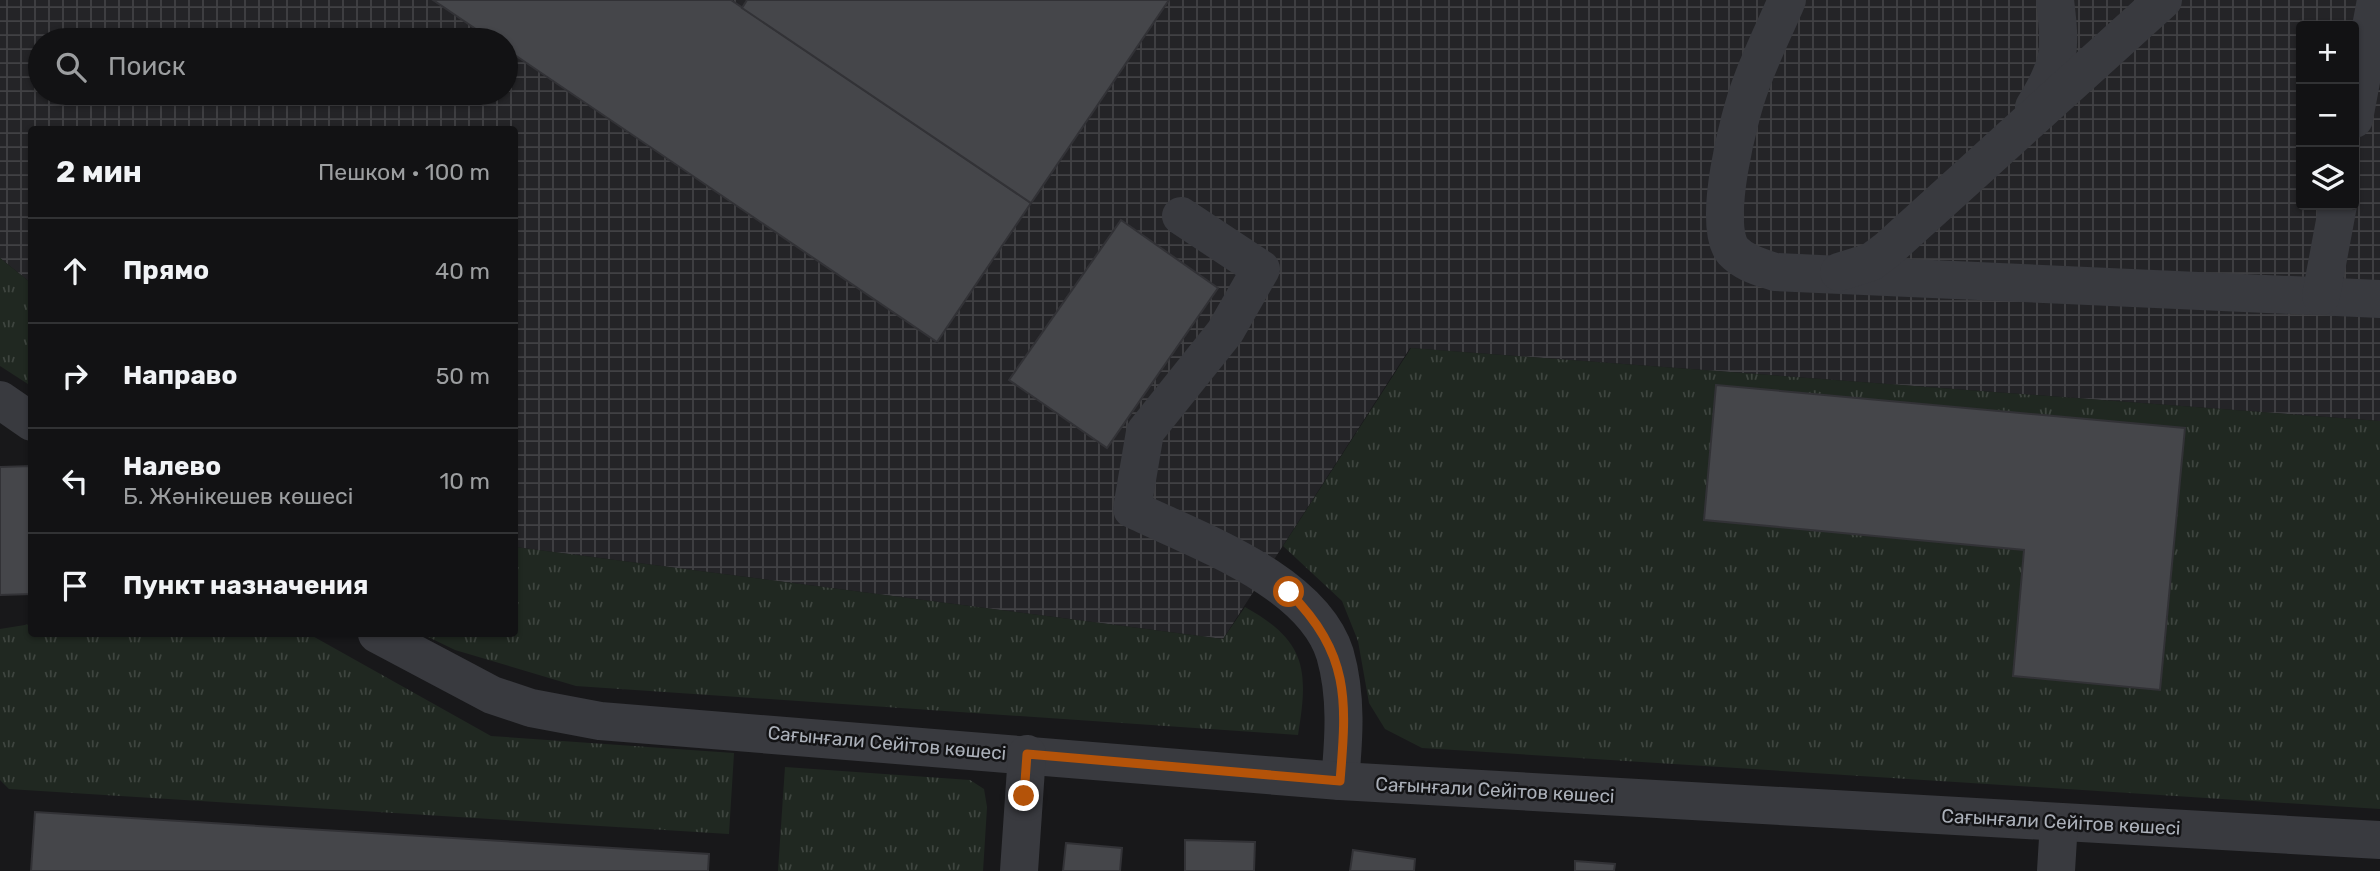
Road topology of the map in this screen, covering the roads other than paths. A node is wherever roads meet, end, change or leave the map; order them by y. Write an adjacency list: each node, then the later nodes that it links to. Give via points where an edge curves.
1 (1787, 0): 9 (street, via 1750,86 1723,205 1723,232 1732,250 1749,263 1775,272)
2 (2055, 0): 6 (street, via 2056,68)
3 (2163, 0): 6 (street)
4 (2376, 0): 5 (street)
5 (2359, 92)
6 (2020, 129): 9 (street, via 1871,262)
7 (2337, 210): 10 (street)
8 (1181, 216): 16 (street, via 1261,269 1224,332 1145,432 1132,509 1265,576 1312,616 1334,652 1343,692)
9 (1830, 274): 10 (street)
10 (2320, 296): 11 (street)
11 (2380, 299)
12 (0, 400): 13 (street)
13 (28, 419)
14 (383, 637): 15 (street, Сағынғали Сейітов көшесі, via 492,695 589,719)
15 (1027, 754): 16 (street, Сағынғали Сейітов көшесі); 19 (street)
16 (1340, 781): 17 (street, Сағынғали Сейітов көшесі)
17 (2059, 822): 18 (street, Сағынғали Сейітов көшесі); 20 (street)
18 (2380, 840)
19 (1020, 871)
20 (2056, 871)

